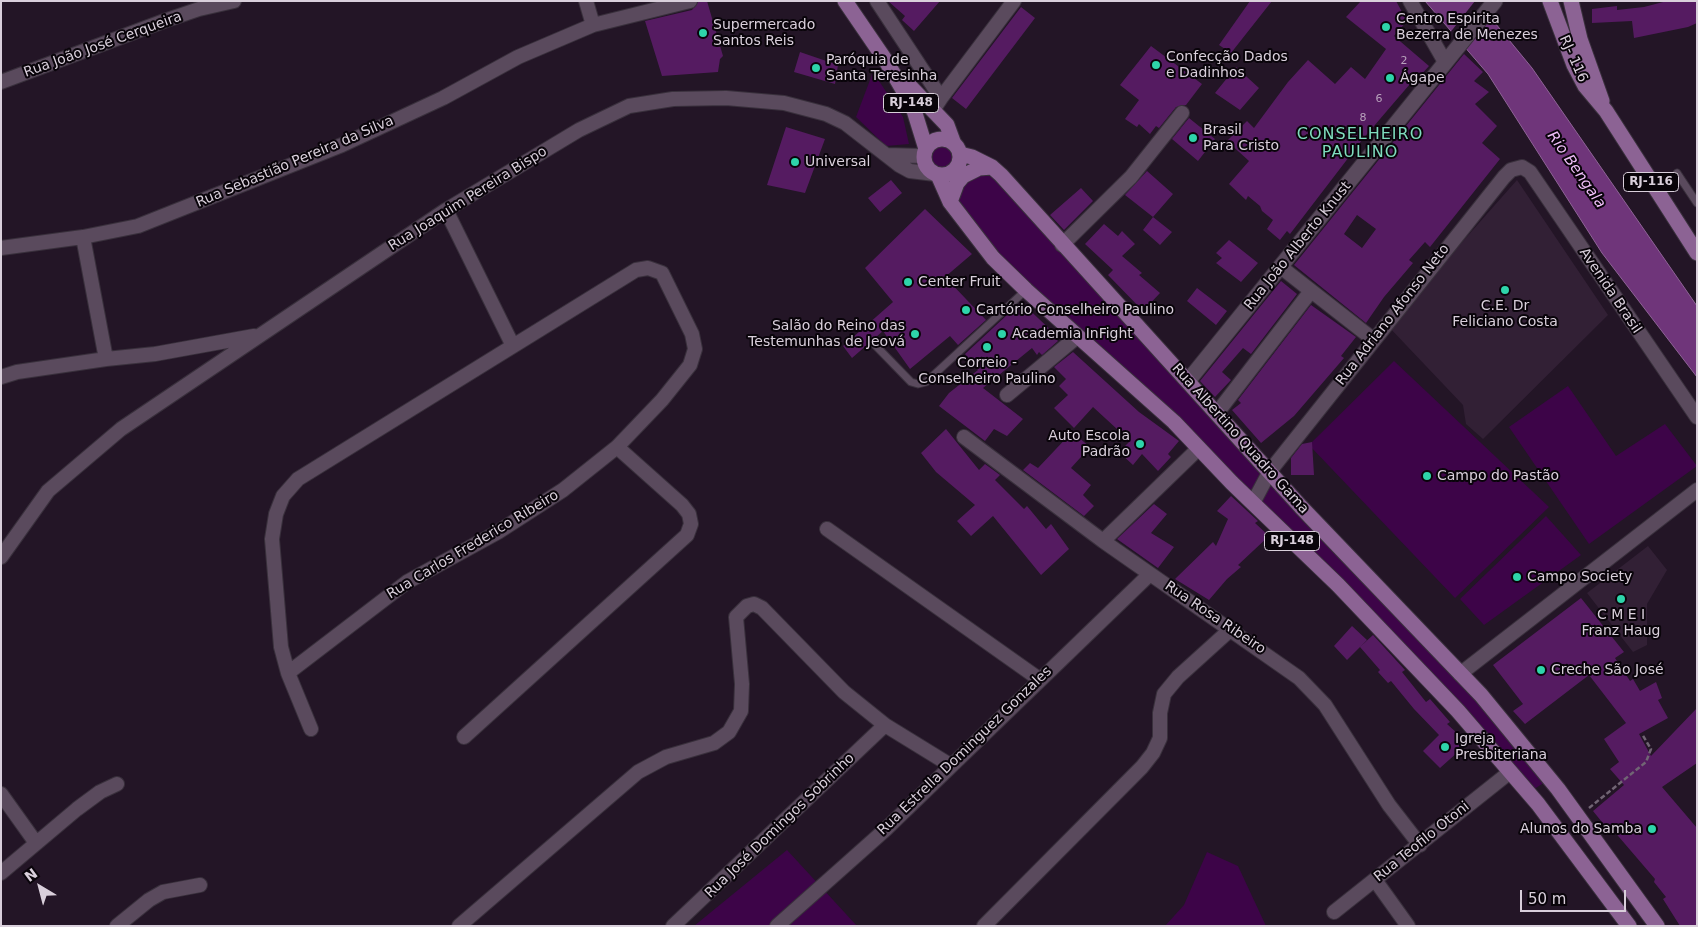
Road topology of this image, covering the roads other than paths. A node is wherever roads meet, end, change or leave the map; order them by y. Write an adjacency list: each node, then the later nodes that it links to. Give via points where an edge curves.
1 (234, 1): 15 (street, Rua João José Cerqueira, via 182,15)
2 (586, 1): 12 (street)
3 (690, 1): 12 (street, Rua Sebastião Pereira da Silva)
4 (845, 1): 13 (main road, RJ-148)
5 (877, 1): 16 (street)
6 (1014, 1): 16 (street)
7 (1410, 1): 14 (street)
8 (1495, 1): 14 (street, Rua João Alberto Knust)
9 (1544, 1): 11 (main road, RJ- 116)
10 (1571, 2): 17 (main road, RJ- 116 / RJ-116, via 1580,39)
11 (1552, 8): 17 (main road, RJ- 116 / RJ-116, via 1581,79)
12 (593, 25): 29 (street, Rua Sebastião Pereira da Silva, via 518,57 443,98 342,145 138,226)
13 (886, 62): 16 (main road); 20 (main road, RJ-148, via 912,107)
14 (1445, 62): 33 (street, Rua João Alberto Knust)
15 (1, 82)
16 (937, 104): 19 (main road)
17 (1606, 112): 32 (main road, RJ- 116 / RJ-116)
18 (1182, 114): 30 (street, via 1131,178)
19 (957, 149): 20 (main road, via 947,140 939,140); 22 (main road, Rua Albertino Quadro Gama); 25 (main road, via 959,163 955,170)
20 (925, 152): 21 (street); 25 (main road, via 929,169)
21 (886, 155): 25 (street, Rua Joaquim Pereira Bispo, via 910,171); 28 (street, Rua Joaquim Pereira Bispo, via 845,123 826,114 784,103 726,98 673,99 628,106 579,130)
22 (992, 167): 26 (main road, via 979,168 964,176 957,183); 30 (main road, Rua Albertino Quadro Gama)
23 (1522, 167): 38 (street, Rua Adriano Afonso Neto, via 1504,177); 46 (street, Avenida Brasil, via 1530,172)
24 (1677, 173): 27 (lane)
25 (937, 174): 26 (main road, RJ-148)
26 (950, 202): 34 (main road, RJ-148, via 993,258)
27 (1697, 203)
28 (446, 210): 36 (street, Rua Joaquim Pereira Bispo); 40 (street)
29 (83, 237): 31 (street, Rua Sebastião Pereira da Silva); 41 (street)
30 (1062, 244): 43 (main road, Rua Albertino Quadro Gama)
31 (1, 248)
32 (1697, 252)
33 (1282, 268): 35 (street); 43 (street, Rua João Alberto Knust)
34 (1026, 290): 37 (main road, RJ-148); 39 (lane, via 926,382 911,382)
35 (1311, 291): 38 (street); 45 (street)
36 (260, 334): 41 (street, Rua Joaquim Pereira Bispo, via 155,354); 55 (street, via 121,429 84,459 48,492)
37 (1078, 336): 44 (street); 49 (main road, RJ-148, via 1124,375)
38 (1374, 340): 50 (street, Rua Adriano Afonso Neto)
39 (875, 345)
40 (513, 346): 48 (street, Rua Carlos Frederico Ribeiro, via 636,270 648,268 662,272 692,334 695,349 690,365); 58 (street, Rua Carlos Frederico Ribeiro, via 298,479 283,496 272,539 281,647)
41 (106, 359): 42 (street, Rua Joaquim Pereira Bispo)
42 (1, 377)
43 (1188, 381): 45 (main road, Rua Albertino Quadro Gama)
44 (1007, 395)
45 (1217, 413): 50 (main road, Rua Albertino Quadro Gama)
46 (1697, 417)
47 (964, 437): 54 (street, Rua Rosa Ribeiro)
48 (617, 447): 58 (street, Rua Carlos Frederico Ribeiro, via 563,490 522,517 407,582); 63 (street, via 682,505 691,524 687,535)
49 (1199, 448): 52 (main road, RJ-148); 54 (street)
50 (1270, 471): 52 (street, Rua Adriano Afonso Neto); 59 (main road, Rua Albertino Quadro Gama)
51 (1697, 490): 59 (street)
52 (1253, 503): 65 (main road, RJ-148, via 1431,682)
53 (827, 529): 60 (street)
54 (1103, 541): 56 (street, Rua Rosa Ribeiro)
55 (1, 557)
56 (1150, 574): 57 (street, Rua Rosa Ribeiro); 60 (street, Rua Estrella Dominguez Gonzales)
57 (1231, 629): 71 (street, Rua Rosa Ribeiro, via 1299,678 1325,705 1389,805); 80 (street, via 1164,694 1160,738 1142,767)
58 (288, 673): 62 (street, Rua Carlos Frederico Ribeiro)
59 (1460, 674): 67 (main road, Rua Albertino Quadro Gama, via 1510,728)
60 (1039, 679): 64 (street, Rua Estrella Dominguez Gonzales)
61 (885, 725): 64 (street); 77 (street, via 844,692 762,608 754,604 747,606 736,617 741,711 729,732 714,743 666,757 638,772); 78 (street, Rua José Domingos Sobrinho)
62 (311, 729)
63 (464, 737)
64 (950, 765): 79 (street, Rua Estrella Dominguez Gonzales, via 886,829)
65 (1510, 772): 69 (main road, RJ-148); 71 (street, Rua Teofilo Otoni)
66 (117, 784): 70 (street, via 92,798)
67 (1558, 789): 69 (main road); 83 (main road, Rua Albertino Quadro Gama)
68 (1, 794): 70 (street)
69 (1538, 804): 82 (main road, RJ-148)
70 (36, 843): 72 (street)
71 (1420, 845): 73 (street, Rua Teofilo Otoni)
72 (1, 873)
73 (1375, 880): 75 (street, Rua Teofilo Otoni); 81 (street)
74 (200, 885): 76 (street, via 163,892)
75 (1334, 912)
76 (117, 926)
77 (460, 926)
78 (674, 926)
79 (776, 926)
80 (984, 926)
81 (1408, 926)
82 (1629, 926)
83 (1657, 926)

